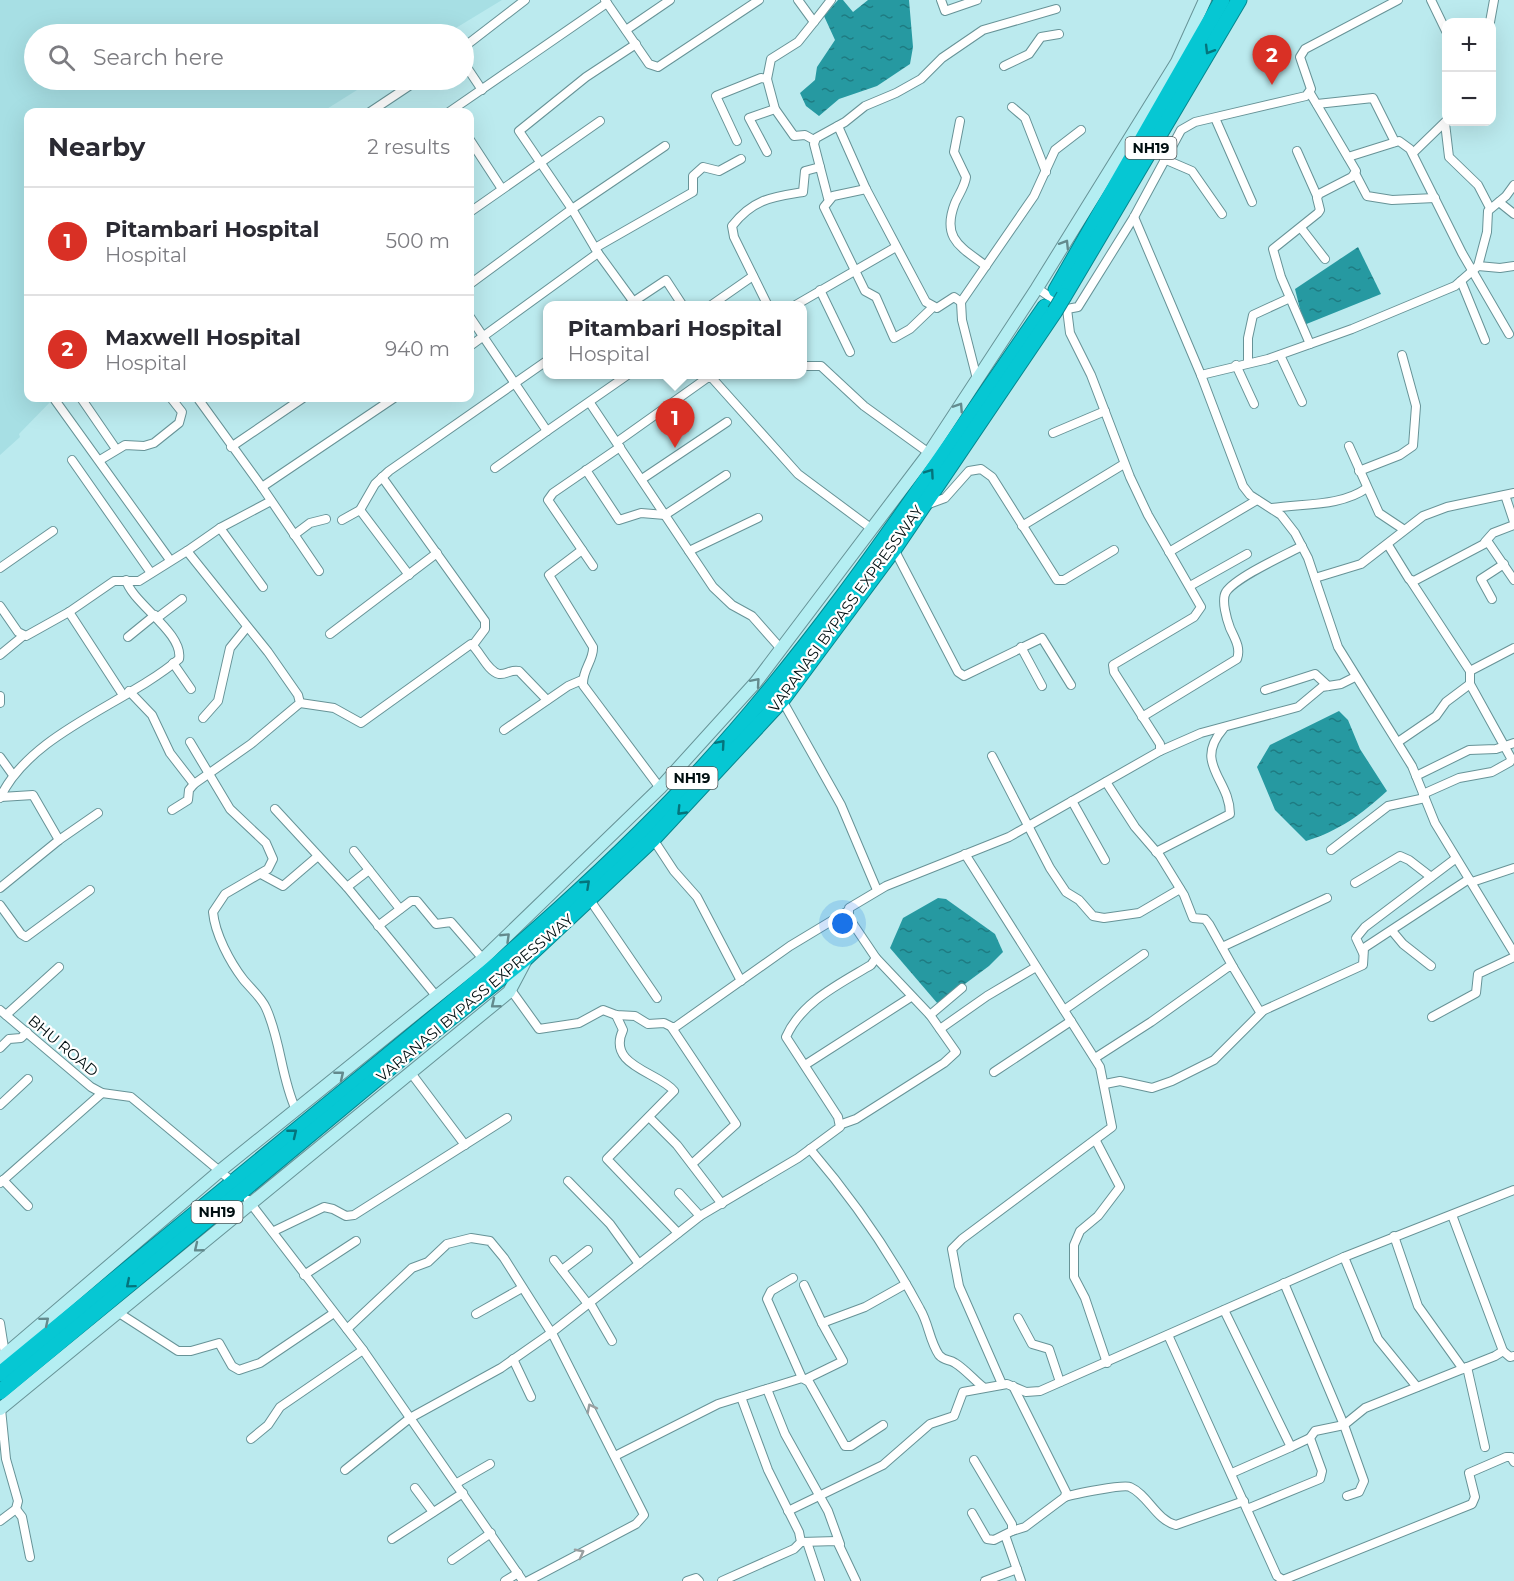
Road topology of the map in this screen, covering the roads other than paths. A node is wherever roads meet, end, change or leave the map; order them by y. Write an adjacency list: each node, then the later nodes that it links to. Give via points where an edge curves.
1 (525, 0): 22 (street)
2 (670, 0): 19 (street)
3 (759, 0): 23 (street, via 658,67 650,64)
4 (798, 0): 17 (street)
5 (831, 0): 17 (street)
6 (941, 0): 7 (street, via 945,11)
7 (976, 0)
8 (1222, 0): 20 (highway, VARANASI BYPASS EXPRESSWAY / NH19)
9 (1239, 0): 92 (highway, VARANASI BYPASS EXPRESSWAY / NH19, one-way to 92)
10 (1398, 0): 29 (street, via 1305,50 1300,57)
11 (1431, 0): 18 (street)
12 (1494, 0): 16 (street)
13 (606, 1): 19 (street); 28 (street)
14 (1203, 5): 20 (highway); 82 (street, one-way to 14, via 1177,62)
15 (1056, 9): 38 (street, via 983,30 921,78 865,106)
16 (1491, 18)
17 (814, 22): 26 (street, via 798,42 771,59)
18 (1442, 23)
19 (626, 30): 23 (street)
20 (1203, 32): 92 (highway, VARANASI BYPASS EXPRESSWAY / NH19)
21 (1059, 34): 24 (street, via 1039,38 1029,54)
22 (474, 39)
23 (636, 44): 53 (street, via 521,128 521,136)
24 (1004, 66)
25 (474, 78): 28 (street)
26 (767, 79): 34 (street); 43 (street, via 717,96)
27 (403, 90): 32 (street)
28 (482, 90): 33 (street)
29 (1310, 93): 30 (street); 35 (street)
30 (1317, 104): 44 (street, via 1373,98); 50 (street)
31 (1012, 107): 55 (street, via 1025,118)
32 (376, 108)
33 (456, 108)
34 (775, 109): 42 (street, via 794,136 805,135); 48 (street, via 749,117)
35 (1215, 118): 52 (street, via 1181,130); 63 (street)
36 (600, 121): 53 (street)
37 (960, 121): 75 (street, via 954,152 966,179 952,210 950,226 957,244)
38 (838, 126): 42 (street); 59 (street)
39 (1442, 126): 49 (street)
40 (1446, 126): 65 (street, via 1449,157 1473,179)
41 (1081, 130): 55 (street, via 1055,150)
42 (814, 140): 54 (street)
43 (737, 141)
44 (1395, 142): 49 (street, via 1406,144); 50 (street)
45 (474, 146): 58 (street)
46 (665, 146): 67 (street)
47 (1297, 151): 60 (street)
48 (767, 152)
49 (1413, 153): 62 (street)
50 (1348, 157): 56 (street)
51 (741, 159): 73 (street, via 719,171 703,167 693,176 693,192)
52 (1164, 159): 68 (street, via 1192,171); 70 (street)
53 (540, 163): 58 (street); 67 (street)
54 (820, 167): 61 (street); 79 (street, via 805,171 803,192 771,196 732,226)
55 (1046, 172): 75 (street, via 1032,201)
56 (1356, 175): 60 (street); 62 (street, via 1367,196 1392,200)
57 (1514, 185): 64 (street)
58 (502, 189): 66 (street)
59 (866, 189): 61 (street); 72 (street)
60 (1317, 196): 71 (street, via 1320,210)
61 (828, 198): 78 (street, via 825,212)
62 (1435, 198): 77 (street, via 1462,252)
63 (1252, 202)
64 (1499, 202): 65 (street); 69 (street)
65 (1490, 208): 77 (street, via 1487,232)
66 (474, 209)
67 (572, 209): 73 (street); 80 (street)
68 (1222, 214)
69 (1514, 214)
70 (1134, 217): 92 (street, via 1083,302 1078,307); 107 (street)
71 (1301, 228): 74 (street); 84 (street, via 1272,252)
72 (896, 247): 78 (street); 93 (street, via 926,302)
73 (596, 250): 85 (street); 96 (street)
74 (1325, 259)
75 (986, 266): 91 (street)
76 (1514, 266): 77 (street)
77 (1475, 267): 81 (street); 95 (street)
78 (856, 270): 83 (street); 93 (street, via 865,291 876,297 893,337 910,329)
79 (753, 276): 88 (street); 89 (street)
80 (474, 281)
81 (1461, 282): 97 (street); 99 (street)
82 (1037, 288): 92 (street); 111 (street)
83 (820, 290): 90 (street); 100 (street)
84 (1290, 298): 99 (street); 103 (street, via 1253,315)
85 (629, 301)
86 (633, 301): 87 (street, via 666,280)
87 (680, 301)
88 (717, 301)
89 (766, 301)
90 (802, 301)
91 (961, 302): 93 (street, via 954,297 940,307); 111 (street)
92 (1058, 302): 122 (street); 146 (highway, VARANASI BYPASS EXPRESSWAY / NH19); 353 (highway, VARANASI BYPASS EXPRESSWAY / NH19, one-way to 92, via 521,945 679,793 762,698 830,611)
93 (933, 307)
94 (474, 323): 96 (street)
95 (1509, 334)
96 (483, 337): 98 (street); 112 (street)
97 (1485, 340)
98 (474, 343)
99 (1310, 344): 101 (street)
100 (850, 352)
101 (1280, 355): 103 (street); 119 (street)
102 (1402, 355): 136 (street, via 1416,406 1413,446)
103 (1248, 363): 105 (street)
104 (543, 364): 112 (street)
105 (1236, 365): 107 (street); 121 (street)
106 (807, 366): 130 (street, via 820,366 864,406)
107 (1201, 375): 144 (street, via 1236,473)
108 (623, 379): 120 (street)
109 (708, 379): 126 (street)
110 (713, 379): 156 (street, via 798,474)
111 (977, 379): 130 (street, one-way to 111)
112 (514, 384): 124 (street); 138 (street)
113 (56, 402): 132 (street)
114 (84, 402): 129 (street)
115 (174, 402): 129 (street, via 182,412 179,423 149,445 130,444)
116 (203, 402): 128 (street)
117 (297, 402): 128 (street)
118 (388, 402): 140 (street)
119 (1302, 402)
120 (590, 403): 124 (street); 126 (street)
121 (1254, 404)
122 (1105, 411): 125 (street); 133 (street)
123 (727, 422): 139 (street)
124 (547, 431): 134 (street)
125 (1053, 433)
126 (618, 444): 135 (street); 139 (street)
127 (1349, 446): 136 (street)
128 (231, 447): 140 (street)
129 (116, 449): 132 (street)
130 (929, 453): 156 (street)
131 (72, 460): 176 (street)
132 (100, 460): 171 (street)
133 (1124, 464): 154 (street); 168 (street)
134 (495, 468)
135 (586, 470): 149 (street, via 616,518 641,513); 164 (street, via 548,500)
136 (1359, 471): 141 (street)
137 (726, 475): 149 (street)
138 (382, 477): 148 (street); 169 (street)
139 (642, 479): 149 (street)
140 (262, 487): 145 (street)
141 (1367, 488): 147 (street, via 1336,501); 157 (street, via 1379,513)
142 (1514, 493): 143 (street)
143 (1504, 495): 153 (street); 157 (street, via 1447,507)
144 (1257, 500): 147 (street); 168 (street)
145 (271, 501): 155 (street); 159 (street)
146 (923, 506): 154 (street, via 945,498 969,471 981,468 992,477); 163 (highway, VARANASI BYPASS EXPRESSWAY / NH19)
147 (1272, 508): 162 (street, via 1291,525)
148 (360, 510): 152 (street); 177 (street)
149 (665, 515): 165 (street)
150 (758, 518): 165 (street)
151 (326, 519): 159 (street, via 310,523)
152 (342, 520)
153 (1514, 523): 160 (street, via 1493,533)
154 (1022, 526): 166 (street, via 1059,582)
155 (220, 528): 167 (street); 183 (street)
156 (872, 529): 196 (street)
157 (1403, 529): 161 (street)
158 (53, 531): 174 (street)
159 (294, 535): 175 (street)
160 (1485, 542): 172 (street); 181 (street)
161 (1388, 545): 178 (street, via 1361,564); 181 (street)
162 (1302, 546): 178 (street); 214 (street, via 1256,570 1226,592 1228,625 1238,649 1237,659)
163 (894, 549): 194 (street, via 958,672 964,676); 211 (highway, VARANASI BYPASS EXPRESSWAY / NH19)
164 (582, 550): 173 (street); 201 (street, via 549,575 593,647)
165 (689, 550): 196 (street, via 713,587 732,605 752,616)
166 (1114, 550)
167 (188, 551): 171 (street); 189 (street)
168 (1169, 552): 182 (street)
169 (437, 553): 177 (street); 193 (street, via 486,625)
170 (1246, 554): 182 (street)
171 (170, 561): 176 (street)
172 (1504, 564): 180 (street); 185 (street, via 1481,579)
173 (593, 567)
174 (0, 568)
175 (319, 571)
176 (151, 573): 179 (street, via 136,582)
177 (409, 574): 190 (street)
178 (1315, 578): 200 (street, via 1338,647)
179 (126, 580): 187 (street, via 114,581); 188 (street, via 130,590)
180 (1514, 580)
181 (1411, 581): 199 (street)
182 (1190, 586): 214 (street, via 1200,607 1198,614 1113,665)
183 (263, 587)
184 (182, 599): 188 (street)
185 (1492, 599)
186 (1, 608): 191 (street)
187 (69, 612): 191 (street); 208 (street)
188 (156, 616): 192 (street); 198 (street, via 179,654)
189 (247, 627): 213 (street, via 292,686); 215 (street, via 230,648 218,700)
190 (330, 634)
191 (23, 636): 197 (street)
192 (128, 637)
193 (473, 645): 210 (street, via 495,671 519,671); 213 (street, via 467,645 361,723 334,708)
194 (1021, 647): 203 (street, via 1044,639); 204 (street)
195 (1514, 648): 199 (street)
196 (782, 651): 230 (street, one-way to 196)
197 (0, 656)
198 (173, 663): 206 (street); 208 (street)
199 (1470, 671): 202 (street)
200 (1355, 677): 205 (street); 219 (street)
201 (582, 680): 210 (street); 230 (street)
202 (1470, 684): 219 (street, via 1446,702 1436,716); 221 (street)
203 (1071, 685)
204 (1042, 686)
205 (1328, 686): 207 (street, via 1315,674); 216 (street, via 1298,708)
206 (191, 689)
207 (1264, 690)
208 (126, 693): 226 (street, via 36,753); 229 (street, via 152,715 170,753)
209 (0, 696): 212 (street)
210 (547, 700): 217 (street)
211 (782, 700): 238 (highway, VARANASI BYPASS EXPRESSWAY / NH19, one-way to 238); 257 (street, via 841,805)
212 (0, 703)
213 (300, 703): 225 (street)
214 (1142, 717): 222 (street, via 1160,744)
215 (203, 718)
216 (1224, 729): 222 (street, via 1201,733); 242 (street, via 1210,752 1230,814)
217 (504, 730)
218 (190, 742): 225 (street)
219 (1398, 742): 227 (street)
220 (1514, 743): 221 (street)
221 (1504, 747): 227 (street, via 1469,750); 231 (street, via 1511,760 1504,767 1459,778)
222 (1160, 751): 228 (street)
223 (992, 756): 237 (street)
224 (0, 757): 226 (street)
225 (210, 772): 229 (street); 249 (street, via 230,808 262,837 272,853 272,864)
226 (13, 775): 232 (street)
227 (1416, 776): 231 (street)
228 (1106, 782): 233 (street); 242 (street)
229 (194, 784): 235 (street, via 188,800)
230 (660, 788): 271 (street, one-way to 230)
231 (1424, 796): 240 (street, via 1388,806); 245 (street)
232 (0, 797): 239 (street, via 33,795)
233 (1072, 801): 237 (street); 246 (street)
234 (275, 809): 244 (street)
235 (172, 810)
236 (98, 813): 239 (street)
237 (1027, 827): 243 (street); 255 (street, via 1062,887 1097,918 1139,913)
238 (653, 839): 259 (highway, VARANASI BYPASS EXPRESSWAY / NH19); 276 (street, via 697,897)
239 (59, 840): 254 (street)
240 (1331, 850)
241 (354, 851): 248 (street)
242 (1156, 852): 255 (street)
243 (965, 854): 257 (street); 274 (street)
244 (318, 856): 249 (street, via 283,886); 253 (street)
245 (1455, 859): 250 (street); 251 (street)
246 (1106, 860)
247 (1514, 868): 251 (street)
248 (369, 870): 253 (street); 261 (street)
249 (261, 874): 301 (street, via 225,894 215,907 213,918 237,970 265,1006)
250 (1431, 877): 252 (street, via 1400,856); 266 (street, via 1365,927 1356,938)
251 (1470, 881): 264 (street); 268 (street)
252 (1355, 883)
253 (347, 887): 263 (street)
254 (0, 888)
255 (1180, 889): 265 (street, via 1193,918 1205,920)
256 (90, 890): 260 (street, via 26,937)
257 (878, 890): 262 (street)
258 (1327, 898): 265 (street)
259 (590, 900): 269 (highway, VARANASI BYPASS EXPRESSWAY / NH19); 281 (street)
260 (0, 905)
261 (400, 909): 263 (street); 271 (street, via 417,901 436,924 451,922)
262 (848, 911): 270 (street); 276 (street)
263 (378, 926): 280 (street)
264 (1393, 932): 266 (street, via 1366,947); 272 (street)
265 (1222, 947): 275 (street)
266 (1363, 953): 284 (street, via 1363,965)
267 (1144, 954): 282 (street)
268 (1514, 955): 287 (street, via 1478,974 1476,993)
269 (527, 957): 278 (street); 361 (highway, VARANASI BYPASS EXPRESSWAY / NH19, one-way to 361)
270 (876, 958): 279 (street); 294 (street, via 811,1005 788,1033 787,1040)
271 (483, 959): 280 (street)
272 (1431, 966)
273 (59, 967): 283 (street)
274 (1036, 967): 282 (street); 290 (street)
275 (1233, 967): 284 (street, via 1255,1008); 293 (street, via 1225,968)
276 (741, 981): 289 (street)
277 (962, 987): 286 (street)
278 (511, 990): 285 (street, via 539,1029 579,1023 603,1010); 296 (street, one-way to 296)
279 (911, 997): 286 (street); 294 (street)
280 (437, 998): 301 (street, one-way to 280)
281 (657, 998)
282 (1064, 1010): 288 (street)
283 (3, 1012): 291 (street, BHU ROAD)
284 (1262, 1012): 298 (street, via 1214,1060 1172,1081 1152,1088 1120,1081)
285 (615, 1015): 289 (street, via 626,1014 648,1024 664,1023); 302 (street, via 623,1030 618,1041 621,1050 639,1071 674,1091)
286 (930, 1015): 290 (street)
287 (1432, 1017)
288 (1071, 1021): 293 (street); 295 (street)
289 (672, 1028): 308 (street, via 736,1124)
290 (940, 1029): 304 (street, via 955,1054)
291 (27, 1032): 292 (street, via 21,1038 9,1039); 299 (street, BHU ROAD, via 91,1088)
292 (0, 1048)
293 (1095, 1058): 298 (street)
294 (805, 1065): 304 (street)
295 (994, 1072)
296 (411, 1073): 306 (street); 314 (street)
297 (28, 1079): 300 (street)
298 (1105, 1084): 305 (street, via 1112,1127)
299 (102, 1093): 309 (street, BHU ROAD, via 131,1097); 310 (street)
300 (1, 1103)
301 (296, 1110): 309 (street)
302 (649, 1117): 308 (street); 320 (street, via 607,1159)
303 (507, 1118): 306 (street)
304 (842, 1125): 307 (street)
305 (1096, 1141): 351 (street, via 1120,1188 1100,1214 1080,1231 1073,1255 1074,1277); 356 (street, via 952,1249 959,1286)
306 (465, 1145): 319 (street, via 354,1215 346,1216 324,1207)
307 (810, 1149): 315 (street); 331 (street, via 867,1222)
308 (692, 1164): 315 (street)
309 (224, 1174): 348 (street, one-way to 309)
310 (2, 1181): 316 (street)
311 (568, 1181): 326 (street, via 610,1224)
312 (1514, 1190): 317 (street)
313 (679, 1193): 318 (street)
314 (250, 1202): 319 (street); 336 (street, one-way to 336)
315 (722, 1204): 318 (street)
316 (28, 1206)
317 (1452, 1215): 321 (street); 347 (street)
318 (700, 1216): 320 (street)
319 (274, 1231): 328 (street)
320 (678, 1233): 326 (street)
321 (1394, 1236): 324 (street); 352 (street, via 1418,1306)
322 (356, 1241): 328 (street)
323 (588, 1250): 327 (street)
324 (1344, 1257): 330 (street); 359 (street, via 1378,1339)
325 (554, 1260): 327 (street)
326 (639, 1264): 334 (street)
327 (562, 1270): 334 (street)
328 (304, 1275): 337 (street)
329 (793, 1278): 354 (street, via 771,1291 767,1299)
330 (1284, 1283): 335 (street); 367 (street)
331 (906, 1284): 341 (street, via 865,1307); 358 (street, via 941,1357 956,1364)
332 (804, 1285): 341 (street)
333 (522, 1288): 338 (street); 342 (street, via 490,1241 457,1240 428,1262 412,1268); 343 (street)
334 (589, 1303): 343 (street); 345 (street)
335 (1224, 1310): 344 (street); 370 (street)
336 (119, 1313): 337 (street, via 178,1352 219,1343 232,1366 239,1370 260,1363); 364 (street)
337 (334, 1313): 342 (street)
338 (476, 1314)
339 (1018, 1318): 355 (street, via 1032,1344 1049,1349)
340 (0, 1323): 348 (street)
341 (822, 1323): 354 (street, via 843,1360)
342 (347, 1329): 346 (street)
343 (551, 1334): 350 (street); 372 (street, one-way to 343)
344 (1168, 1335): 351 (street); 377 (street)
345 (612, 1341)
346 (363, 1350): 365 (street); 369 (street, via 280,1407 268,1425)
347 (1503, 1351): 349 (street); 352 (street)
348 (3, 1356)
349 (1514, 1356)
350 (513, 1359): 362 (street); 365 (street)
351 (1107, 1363): 355 (street)
352 (1465, 1368): 359 (street); 371 (street)
353 (0, 1374)
354 (804, 1378): 360 (street); 366 (street, via 845,1446)
355 (1060, 1382): 357 (street, via 1033,1392)
356 (1002, 1384): 357 (street); 358 (street)
357 (1012, 1386): 383 (street, via 1063,1483)
358 (983, 1387): 381 (street, via 963,1392 954,1416 930,1424 883,1465)
359 (1417, 1387): 367 (street, via 1365,1408)
360 (767, 1389): 363 (street); 381 (street, via 785,1434)
361 (0, 1392)
362 (531, 1397)
363 (741, 1397): 372 (street, via 696,1414); 386 (street, via 768,1470)
364 (0, 1409): 385 (street, via 6,1459 18,1501)
365 (410, 1418): 376 (street); 378 (street)
366 (883, 1425)
367 (1344, 1425): 368 (street, via 1315,1431); 382 (street, via 1364,1481 1359,1492)
368 (1310, 1438): 370 (street); 384 (street, via 1322,1471 1320,1479)
369 (251, 1439)
370 (1291, 1447): 377 (street)
371 (1485, 1447)
372 (615, 1455): 401 (street, one-way to 372, via 641,1520 643,1510)
373 (974, 1460): 391 (street, via 1012,1524)
374 (1514, 1462): 384 (street, via 1506,1457 1469,1473 1475,1497 1472,1504 1283,1580 1277,1576)
375 (490, 1464): 378 (street)
376 (345, 1470)
377 (1232, 1473): 384 (street)
378 (457, 1484): 380 (street)
379 (415, 1488): 387 (street)
380 (463, 1492): 387 (street); 390 (street)
381 (820, 1496): 386 (street); 394 (street)
382 (1347, 1496)
383 (1065, 1497): 384 (street, via 1130,1487 1163,1519 1176,1525); 391 (street, via 1025,1527)
384 (1246, 1505)
385 (16, 1509): 389 (street); 395 (street, via 22,1517)
386 (788, 1510): 393 (street)
387 (434, 1512): 392 (street)
388 (972, 1513): 391 (street, via 987,1539)
389 (0, 1521)
390 (491, 1533): 396 (street); 398 (street)
391 (1009, 1533): 397 (street)
392 (392, 1539)
393 (804, 1542): 394 (street); 404 (street); 405 (street)
394 (840, 1544): 406 (street)
395 (30, 1557)
396 (452, 1560)
397 (1017, 1569): 407 (street); 408 (street)
398 (518, 1573): 399 (street); 400 (street)
399 (505, 1581)
400 (523, 1581)
401 (528, 1581)
402 (687, 1581): 403 (street)
403 (699, 1581)
404 (722, 1581)
405 (820, 1581)
406 (856, 1581)
407 (985, 1581)
408 (1021, 1581)

